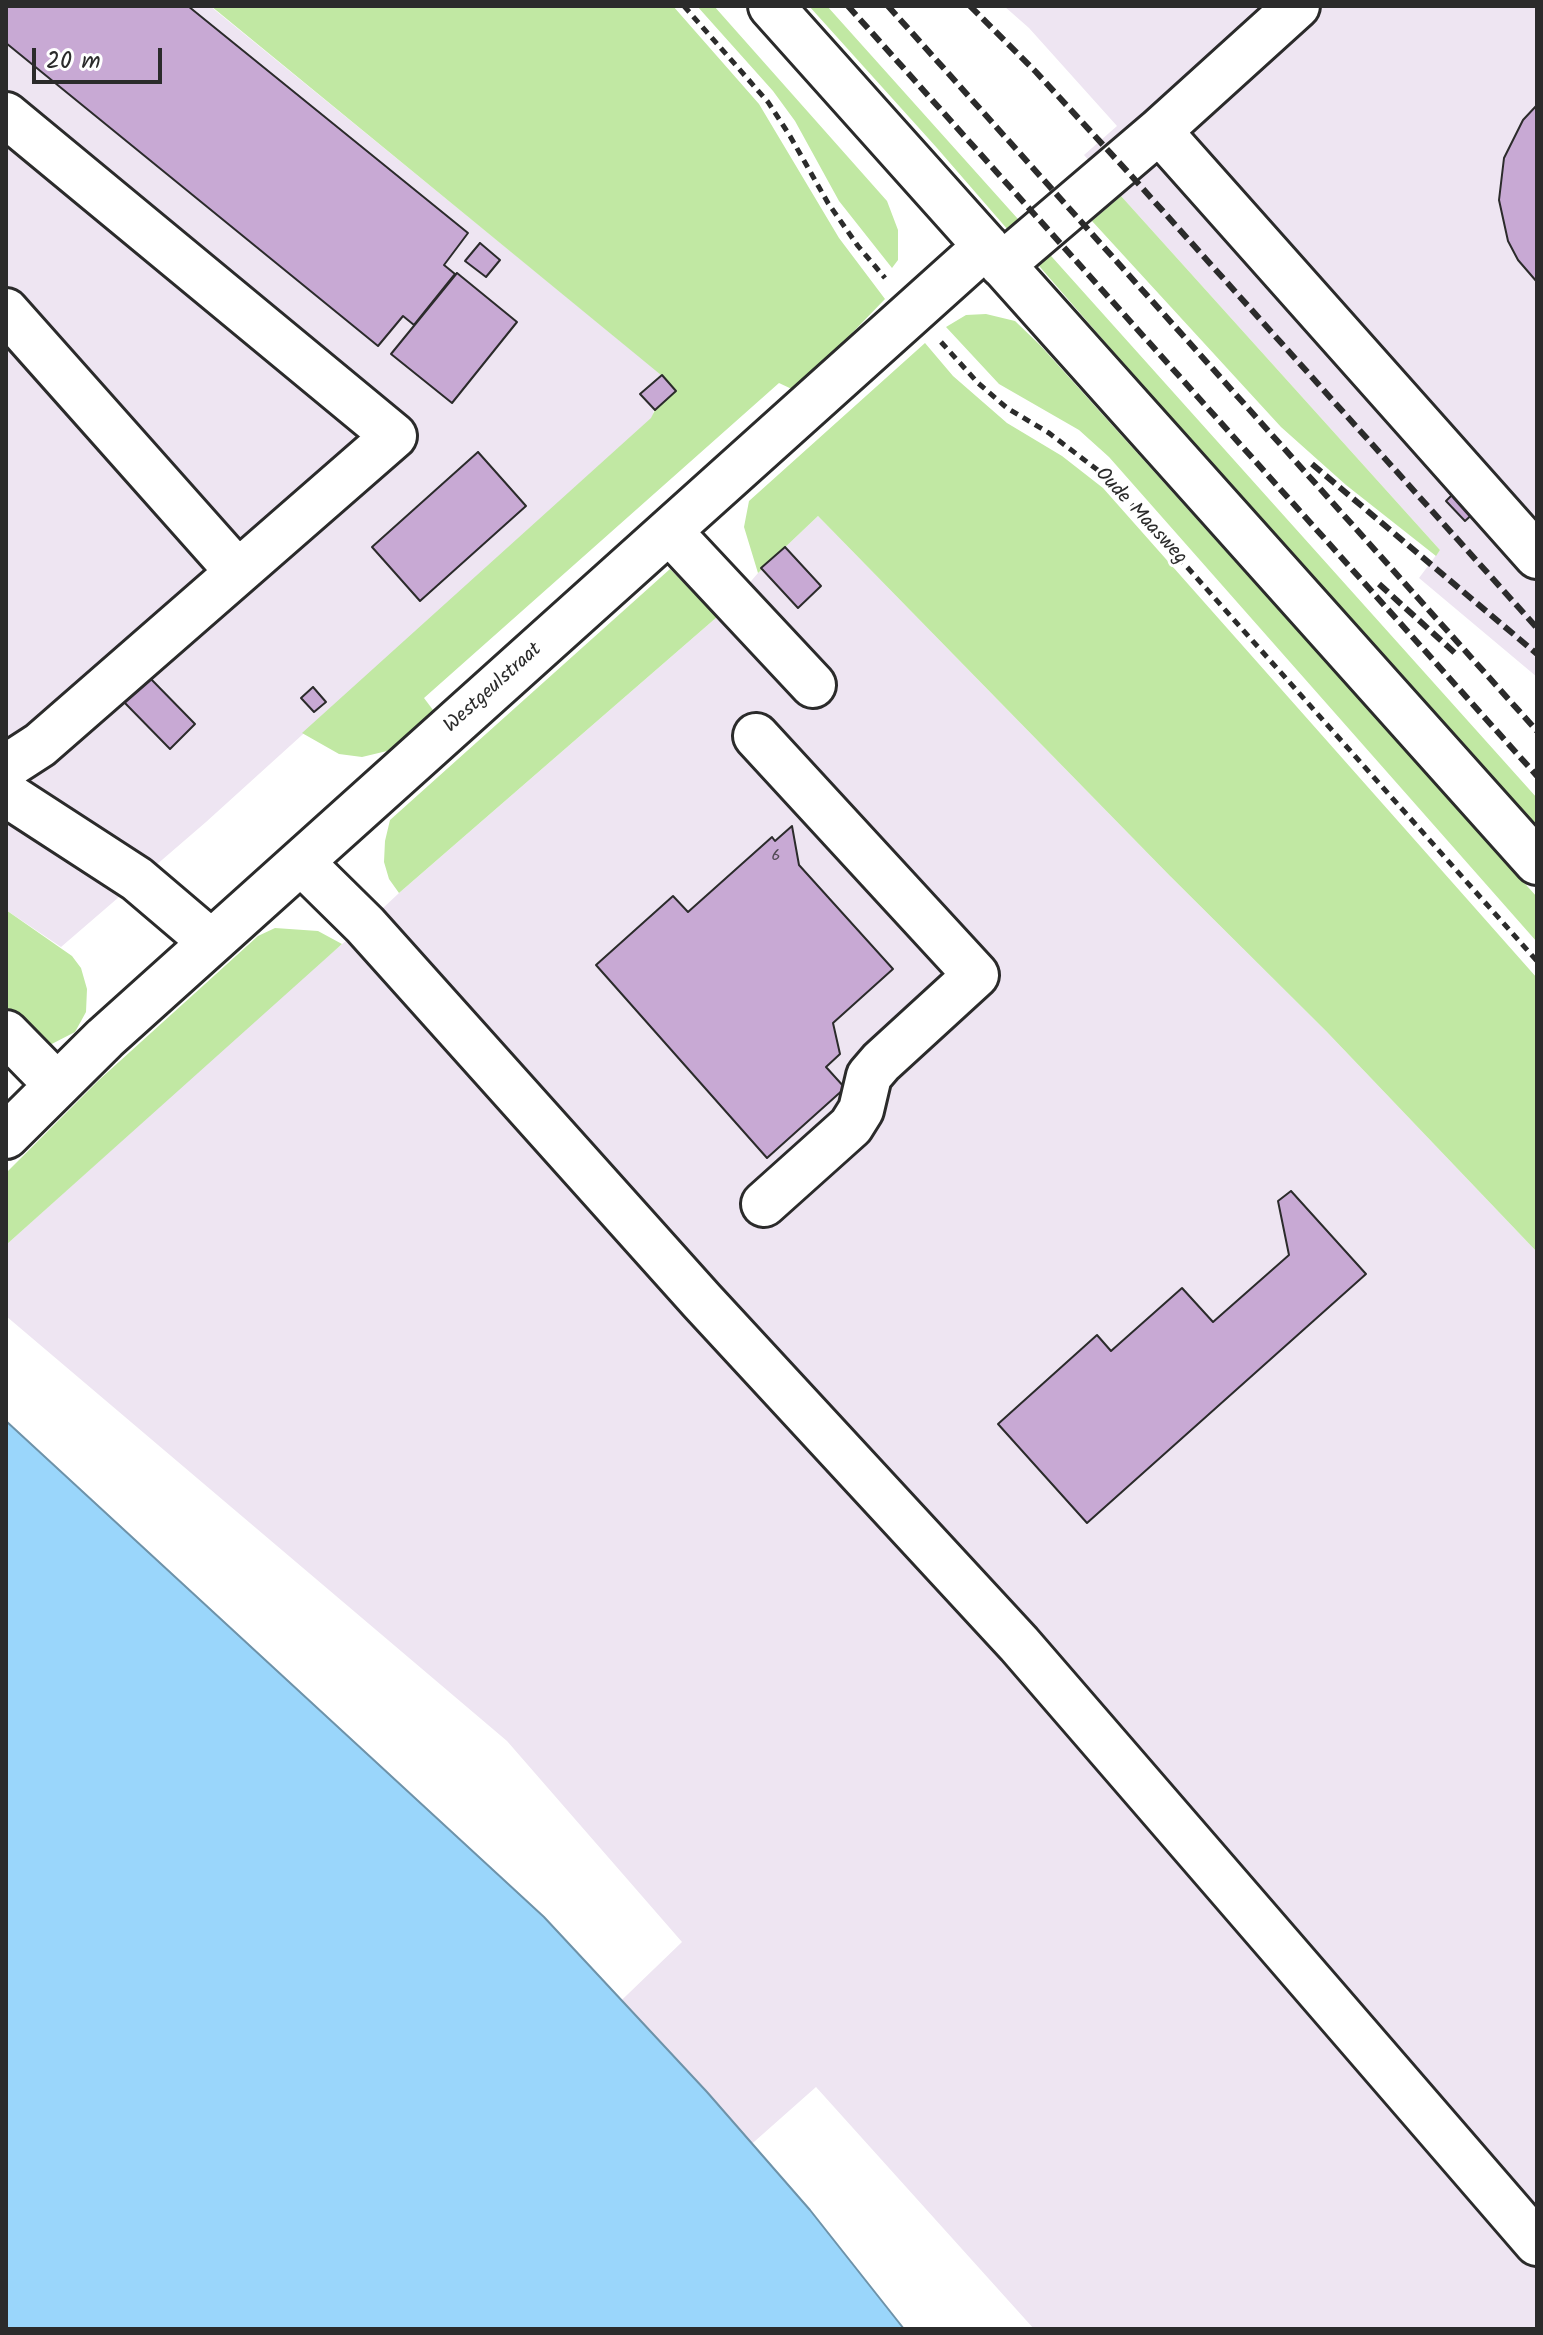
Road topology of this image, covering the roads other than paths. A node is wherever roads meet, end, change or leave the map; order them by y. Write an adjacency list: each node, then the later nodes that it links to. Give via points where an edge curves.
1 (771, 6): 5 (street)
2 (1297, 6): 4 (street, Westgeulstraat)
3 (6, 115): 9 (street, via 394,436)
4 (1159, 131): 5 (street, Westgeulstraat); 8 (street)
5 (994, 256): 7 (street, Westgeulstraat, via 914,310); 15 (street)
6 (6, 311): 9 (street)
7 (669, 531): 10 (street); 14 (street, Westgeulstraat)
8 (1537, 556)
9 (238, 572): 12 (street, via 40,745)
10 (813, 685)
11 (756, 736): 20 (street, via 976,975 869,1076 851,1126)
12 (6, 767)
13 (6, 794): 16 (street, via 137,879)
14 (301, 862): 16 (street, Westgeulstraat); 21 (street, via 365,925 1019,1644)
15 (1537, 862)
16 (211, 942): 18 (street, Westgeulstraat)
17 (6, 1033): 18 (street)
18 (57, 1085): 19 (street, Westgeulstraat)
19 (6, 1136)
20 (764, 1204)
21 (1537, 2243)

